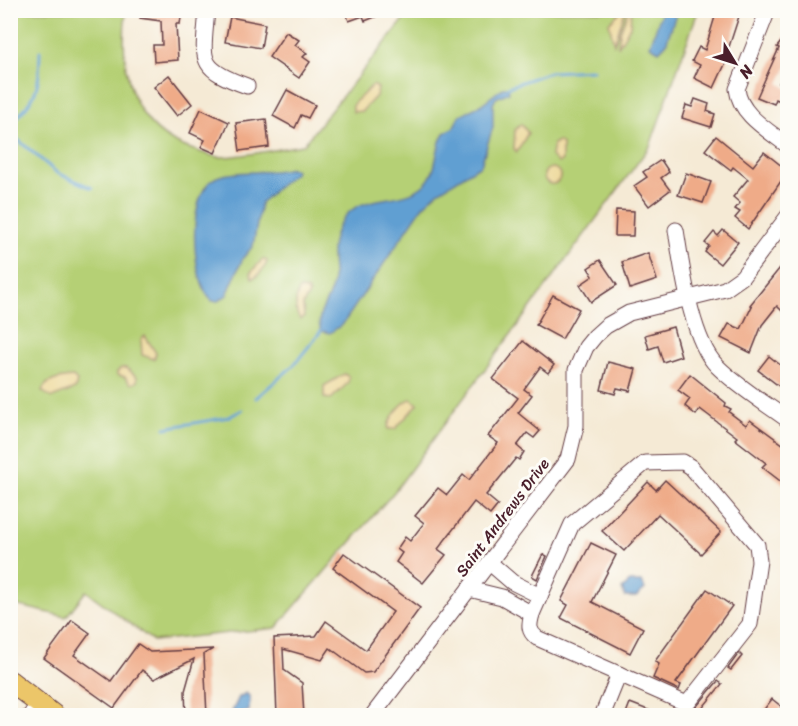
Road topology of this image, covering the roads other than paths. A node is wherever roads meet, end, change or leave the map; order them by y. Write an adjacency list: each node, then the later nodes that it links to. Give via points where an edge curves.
1 (207, 10): 3 (street, via 203,53 208,65 217,75)
2 (768, 10): 4 (street, via 737,89 738,99 743,110)
3 (247, 86)
4 (788, 146)
5 (788, 216): 7 (street, Saint Andrews Drive, via 742,277 725,289)
6 (676, 230): 7 (street)
7 (688, 297): 8 (street, via 705,349 717,366); 9 (street, Saint Andrews Drive, via 623,316 606,326 586,347 576,370 576,426 568,459)
8 (788, 420)
9 (490, 563): 10 (street, Saint Andrews Drive); 11 (street, via 512,582)
10 (470, 589): 12 (street, via 502,597); 17 (street, Saint Andrews Drive)
11 (540, 596): 12 (street); 13 (street, via 572,524 645,462 683,462 692,467 757,546 759,561 750,624 687,704)
12 (532, 614): 13 (street, via 529,627 537,638)
13 (619, 674): 18 (street)
14 (10, 681): 15 (main road)
15 (34, 709): 16 (main road)
16 (55, 716)
17 (372, 716)
18 (602, 716)

